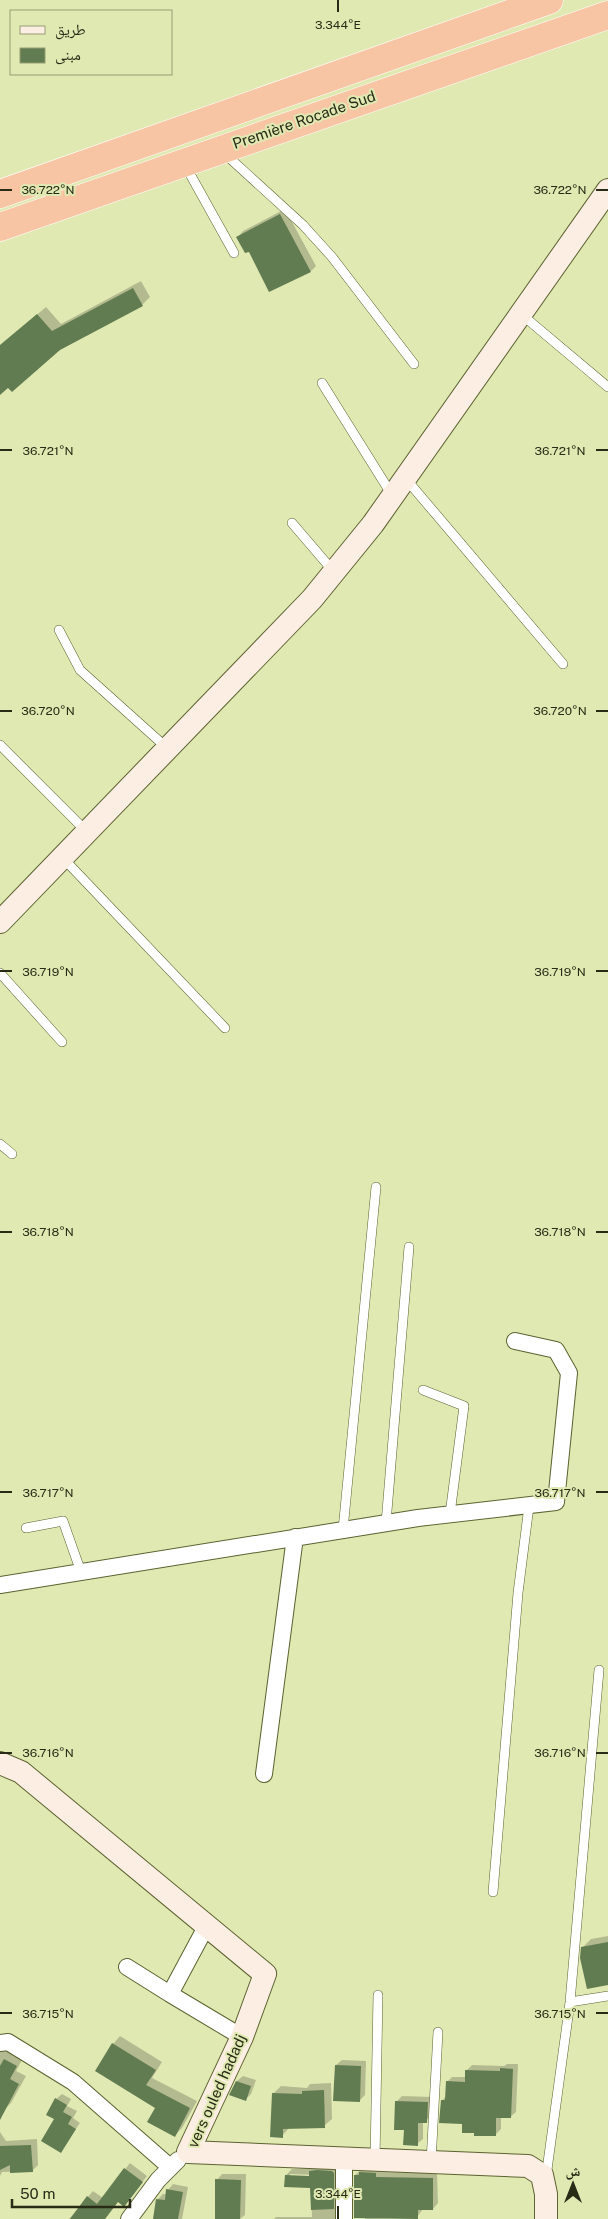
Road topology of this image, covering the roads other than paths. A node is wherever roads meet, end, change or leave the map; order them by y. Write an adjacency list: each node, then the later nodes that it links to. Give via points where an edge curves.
1 (549, 0): 6 (highway, Première Rocade Sud)
2 (604, 18): 3 (highway, Première Rocade Sud)
3 (220, 150): 4 (highway, Première Rocade Sud); 10 (lane, via 303,225 332,257)
4 (184, 162): 7 (highway, Première Rocade Sud); 8 (lane)
5 (608, 190): 9 (street)
6 (0, 194)
7 (0, 226)
8 (234, 253)
9 (521, 313): 12 (lane); 13 (street)
10 (414, 364)
11 (322, 383): 13 (lane)
12 (608, 387)
13 (399, 487): 15 (street); 17 (lane)
14 (292, 523): 15 (lane)
15 (334, 572): 19 (street, via 312,599)
16 (59, 630): 19 (lane, via 80,670)
17 (563, 664)
18 (0, 745): 20 (lane)
19 (167, 748): 20 (street)
20 (86, 832): 21 (street)
21 (62, 857): 22 (street); 24 (lane)
22 (0, 922)
23 (0, 973): 25 (lane)
24 (226, 1028)
25 (62, 1042)
26 (0, 1144): 27 (lane)
27 (12, 1154)
28 (376, 1187): 36 (lane)
29 (410, 1247): 34 (lane)
30 (515, 1341): 32 (street, via 556,1350 569,1373 556,1502)
31 (424, 1390): 33 (lane, via 464,1406)
32 (529, 1506): 33 (street); 43 (lane, via 518,1593)
33 (450, 1514): 34 (street)
34 (386, 1523): 36 (street)
35 (26, 1528): 38 (lane, via 63,1521)
36 (343, 1530): 37 (street)
37 (295, 1537): 38 (street); 42 (street)
38 (81, 1572): 39 (street)
39 (0, 1585)
40 (599, 1670): 49 (lane)
41 (0, 1763): 44 (street, vers ouled hadadj, via 21,1772)
42 (264, 1774)
43 (493, 1892)
44 (207, 1925): 46 (street); 51 (street, vers ouled hadadj, via 265,1974)
45 (127, 1967): 46 (street)
46 (170, 1994): 51 (street)
47 (378, 1995): 55 (lane)
48 (608, 1996): 49 (lane)
49 (570, 2002): 58 (lane)
50 (438, 2032): 56 (lane)
51 (242, 2037): 53 (street, vers ouled hadadj)
52 (0, 2043): 57 (street, via 8,2042 73,2082)
53 (188, 2152): 54 (street, vers ouled hadadj); 57 (street)
54 (344, 2159): 55 (street, vers ouled hadadj); 60 (street)
55 (375, 2160): 56 (street, vers ouled hadadj)
56 (432, 2162): 58 (street, vers ouled hadadj, via 528,2166 542,2175)
57 (170, 2167): 59 (street)
58 (545, 2188): 61 (street)
59 (129, 2219)
60 (344, 2219)
61 (546, 2219)

